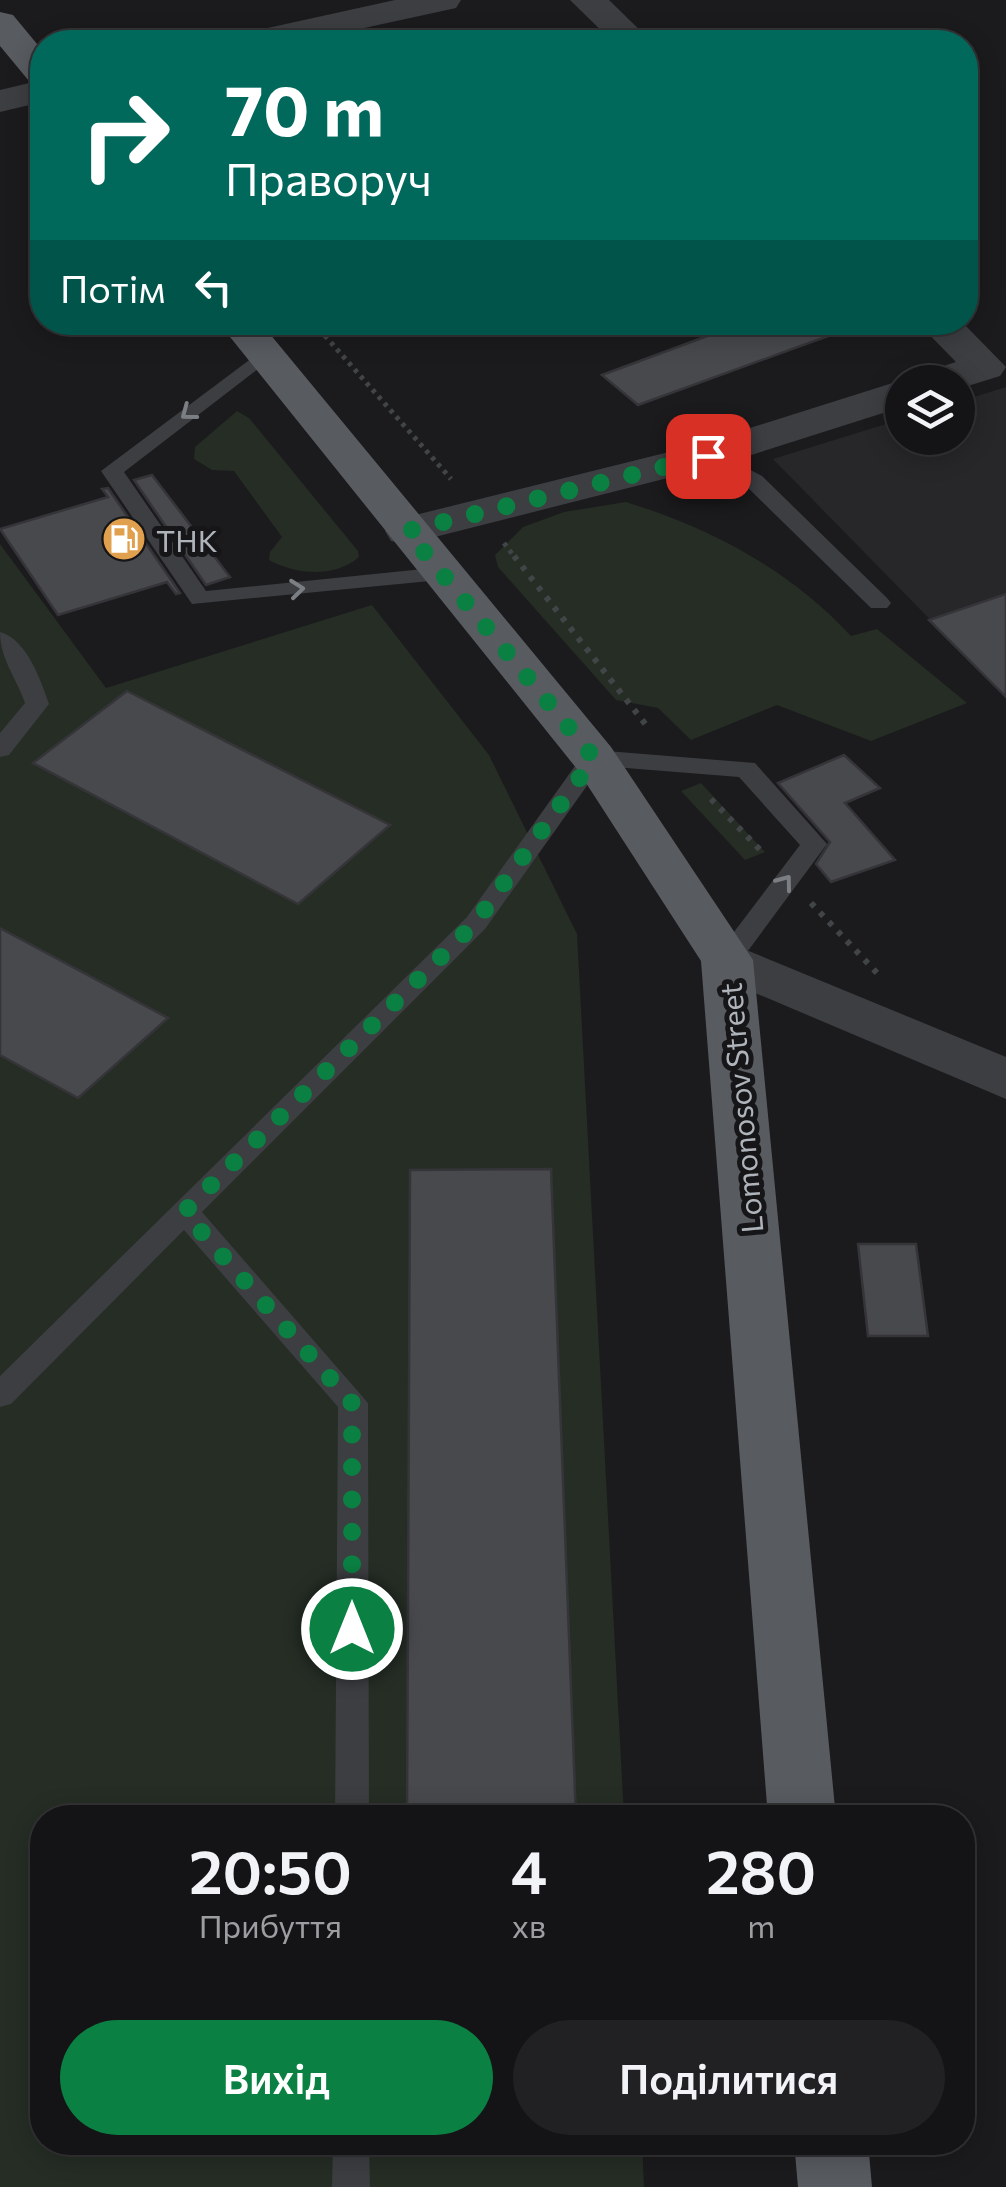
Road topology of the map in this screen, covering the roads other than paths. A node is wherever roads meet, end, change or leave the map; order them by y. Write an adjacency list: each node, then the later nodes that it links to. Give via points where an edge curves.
1 (442, 0): 4 (street)
2 (588, 0): 5 (street)
3 (0, 23): 6 (main road)
4 (308, 30)
5 (621, 30)
6 (30, 59)
7 (30, 93): 8 (street)
8 (0, 101)
9 (955, 335): 11 (street)
10 (251, 339): 14 (main road, Lomonosov Street); 15 (lane, one-way to 15, via 112,471 200,599)
11 (996, 364)
12 (885, 399): 13 (street)
13 (708, 456): 14 (street); 16 (lane, via 754,481)
14 (407, 531): 15 (main road, Lomonosov Street)
15 (443, 574): 19 (main road, Lomonosov Street)
16 (879, 604)
17 (0, 639): 18 (lane, via 26,672 36,704)
18 (0, 749)
19 (594, 758): 20 (main road, Lomonosov Street); 20 (lane, one-way to 19, via 814,844 746,769); 22 (lane, via 476,922)
20 (727, 960): 21 (street); 25 (main road, Lomonosov Street)
21 (1006, 1079)
22 (184, 1212): 23 (lane); 24 (lane, via 352,1403)
23 (0, 1395)
24 (352, 1805)
25 (801, 1805)
26 (351, 2155): 28 (lane)
27 (832, 2155): 29 (main road)
28 (350, 2187)
29 (834, 2187)

